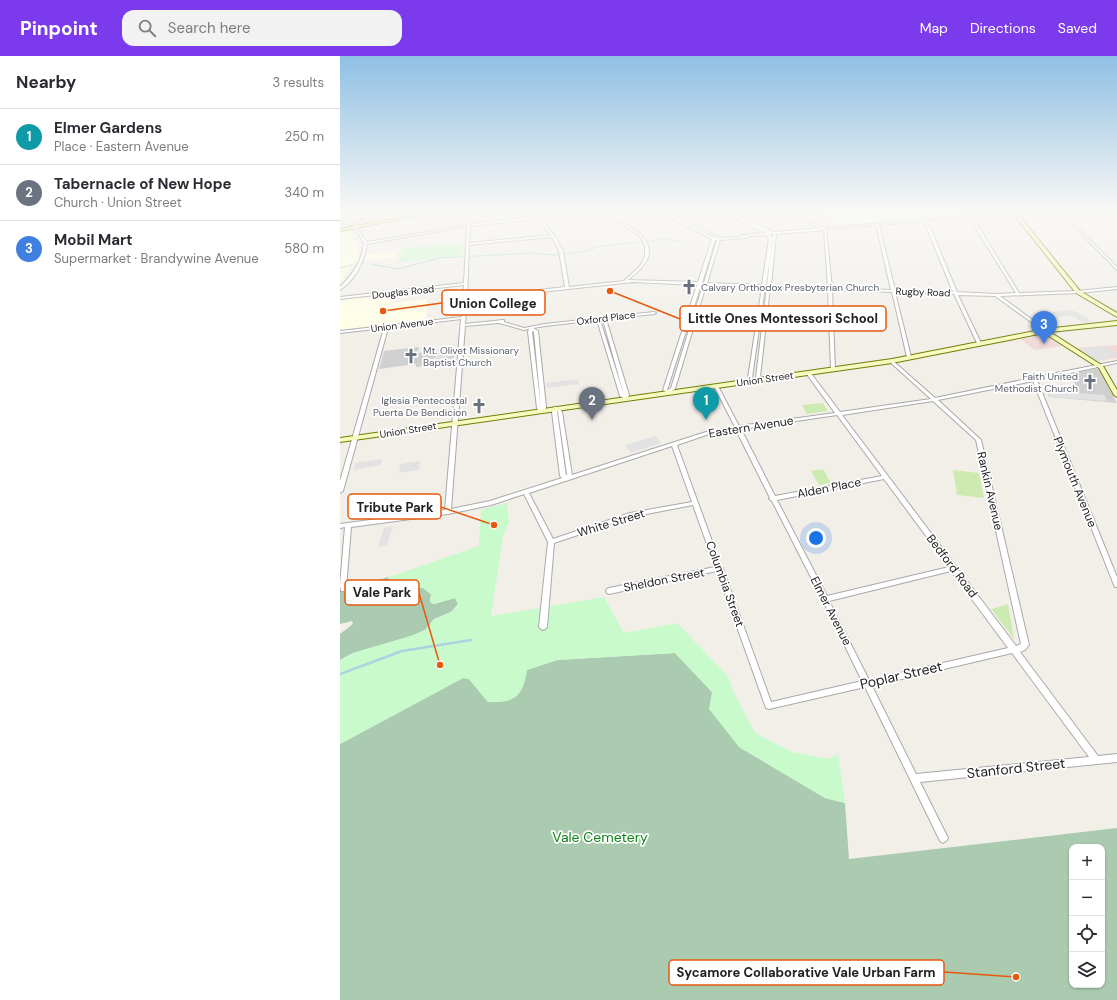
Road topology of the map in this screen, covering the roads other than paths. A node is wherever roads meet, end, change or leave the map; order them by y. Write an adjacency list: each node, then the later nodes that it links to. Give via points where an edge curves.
1 (364, 256): 24 (street, via 356,272)
2 (466, 256): 17 (street)
3 (562, 256): 21 (street)
4 (647, 256): 16 (street)
5 (708, 256): 18 (street)
6 (713, 256): 19 (street)
7 (770, 256): 20 (street)
8 (772, 256): 20 (street)
9 (827, 256): 22 (street)
10 (885, 256): 25 (street)
11 (940, 256): 27 (street)
12 (995, 256): 28 (street)
13 (1049, 256): 26 (main road)
14 (1104, 256): 15 (street)
15 (1117, 269)
16 (625, 282): 18 (street, Rugby Road); 21 (street, Rugby Road)
17 (465, 284): 30 (street, Douglas Road); 31 (street)
18 (698, 284): 19 (street, Rugby Road); 52 (street, via 665,390)
19 (704, 284): 20 (street, Rugby Road); 52 (street, via 673,389)
20 (767, 286): 22 (street, Rugby Road); 50 (street, via 750,378); 50 (street, via 758,377)
21 (567, 288): 31 (street, Rugby Road)
22 (830, 288): 25 (street, Rugby Road); 47 (street)
23 (1117, 288): 26 (street, Rugby Road)
24 (340, 290)
25 (893, 291): 27 (street, Rugby Road); 43 (street)
26 (1078, 292): 28 (street, Rugby Road); 32 (main road)
27 (955, 293): 29 (street, Rugby Road); 42 (street)
28 (1018, 294): 29 (street, Rugby Road)
29 (996, 296): 40 (street)
30 (340, 298)
31 (465, 299): 33 (street)
32 (1117, 315)
33 (463, 318): 37 (street); 38 (street, Union Avenue)
34 (604, 319): 34 (street, Oxford Place, via 654,313); 35 (street, Oxford Place); 54 (street, via 627,396)
35 (598, 320): 39 (street, Oxford Place); 54 (street, via 622,396)
36 (1117, 323): 40 (main road, Union Street)
37 (463, 325): 39 (street, Oxford Place, via 501,322 524,329); 59 (street)
38 (386, 327): 41 (street, Union Avenue); 61 (street)
39 (531, 328): 57 (street, via 539,408)
40 (1045, 331): 42 (main road, Union Street); 46 (main road)
41 (340, 332)
42 (979, 343): 43 (main road, Union Street)
43 (909, 357): 44 (main road, Union Street)
44 (892, 361): 47 (main road, Union Street); 55 (street, Rankin Avenue)
45 (1117, 362): 46 (street, Eastern Avenue)
46 (1098, 365): 49 (street, Eastern Avenue); 53 (main road, via 1102,367)
47 (833, 369): 48 (main road, Union Street)
48 (808, 373): 50 (main road, Union Street); 58 (street, Bedford Road)
49 (1034, 378): 55 (street, Eastern Avenue); 76 (street, Plymouth Avenue)
50 (753, 381): 51 (main road, Union Street)
51 (716, 386): 52 (main road, Union Street); 60 (street, Elmer Avenue)
52 (668, 392): 54 (main road, Union Street)
53 (1117, 395)
54 (625, 398): 56 (main road, Union Street)
55 (933, 400): 58 (street, Eastern Avenue); 81 (street, Rankin Avenue, via 978,440 1025,646)
56 (556, 408): 57 (main road, Union Street); 65 (street, via 554,412 563,476)
57 (542, 411): 59 (main road, Union Street)
58 (838, 414): 60 (street, Eastern Avenue); 64 (street, Bedford Road)
59 (454, 423): 61 (main road, Union Street); 70 (street)
60 (736, 427): 63 (street, Eastern Avenue); 68 (street, Elmer Avenue)
61 (355, 438): 62 (main road, Union Street); 66 (street)
62 (340, 440)
63 (674, 444): 65 (street, Eastern Avenue); 69 (street, Columbia Street)
64 (885, 477): 68 (street, Alden Place); 75 (street, Bedford Road)
65 (567, 479): 67 (street, Eastern Avenue)
66 (340, 491)
67 (526, 493): 70 (street, Eastern Avenue); 73 (street)
68 (772, 499): 79 (street, Elmer Avenue)
69 (695, 503): 73 (street, White Street, via 630,514); 74 (street, Columbia Street)
70 (448, 512): 71 (street, Eastern Avenue)
71 (348, 525): 72 (street, Eastern Avenue); 77 (street)
72 (340, 526)
73 (551, 542): 80 (street)
74 (720, 568): 78 (street, Sheldon Street); 83 (street, Columbia Street, via 769,706)
75 (953, 568): 79 (street); 81 (street, Bedford Road)
76 (1117, 586)
77 (343, 589)
78 (609, 591)
79 (825, 598): 82 (street, Elmer Avenue)
80 (543, 627)
81 (1014, 650): 82 (street, Poplar Street); 85 (street, Bedford Road)
82 (866, 683): 83 (street, Poplar Street); 86 (street, Elmer Avenue)
83 (788, 702)
84 (1117, 758): 85 (street, Stanford Street)
85 (1096, 760): 86 (street, Stanford Street)
86 (914, 778): 87 (street, Elmer Avenue)
87 (943, 838)

